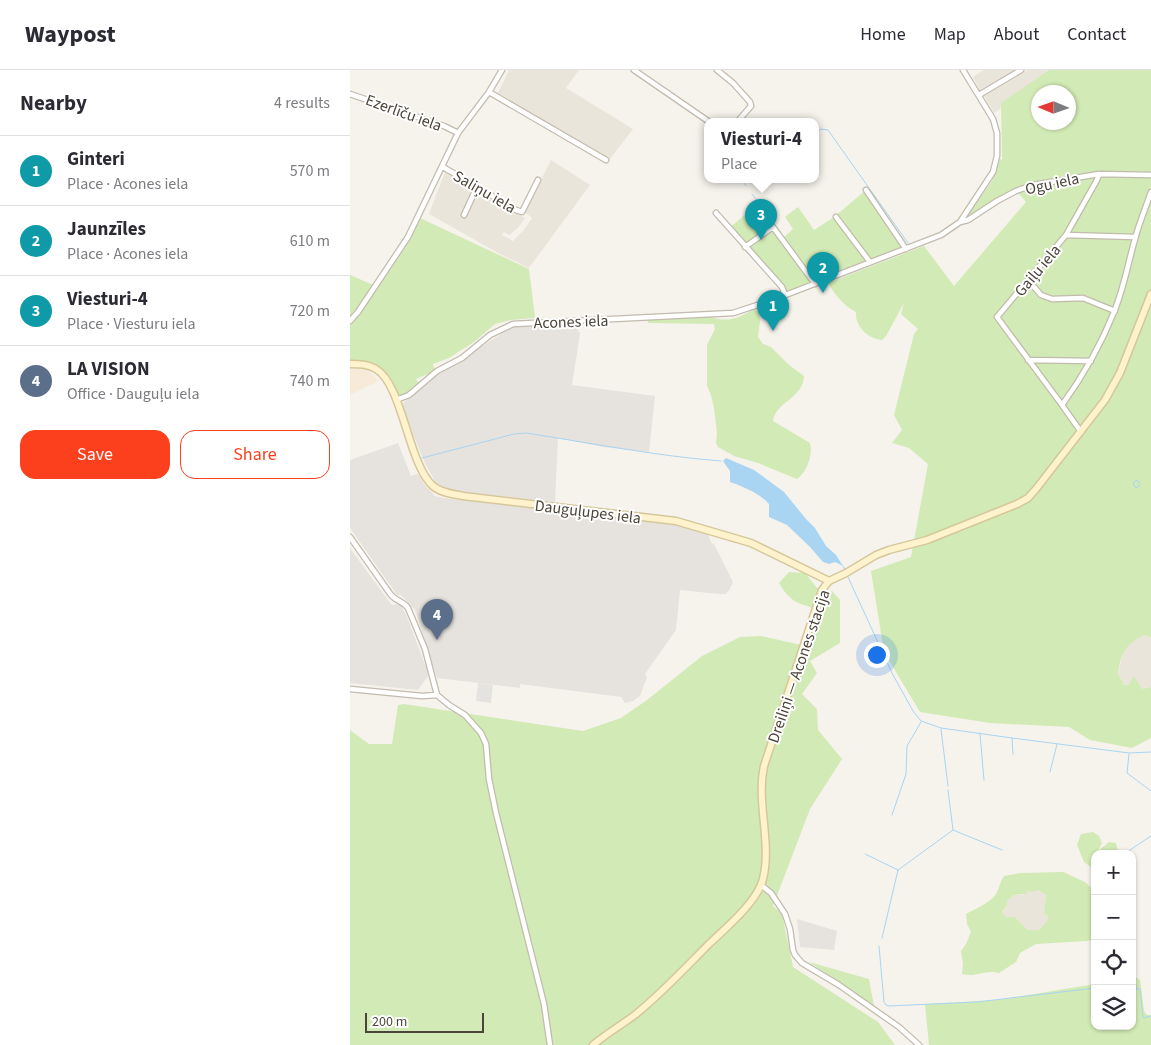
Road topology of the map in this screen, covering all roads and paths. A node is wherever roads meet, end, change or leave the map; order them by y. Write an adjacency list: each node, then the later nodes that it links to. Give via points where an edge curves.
1 (502, 70): 6 (street)
2 (634, 70): 9 (street)
3 (717, 70): 10 (street, via 750,102 751,106)
4 (963, 70): 8 (street)
5 (1022, 70): 8 (street)
6 (489, 92): 11 (street); 12 (street)
7 (350, 94): 11 (street, Ezerlīču iela)
8 (979, 95): 23 (street, via 997,133 997,156 992,172)
9 (704, 118)
10 (741, 118)
11 (458, 133): 13 (street)
12 (606, 160)
13 (443, 167): 17 (street, Saliņu iela); 34 (street, via 404,244)
14 (1099, 174): 15 (street, Ogu iela); 23 (street, Ogu iela, via 1033,185); 24 (street, Gaiļu iela)
15 (1151, 175)
16 (538, 180): 17 (street, Saliņu iela, via 522,212)
17 (477, 187): 21 (street)
18 (866, 190): 27 (street)
19 (1151, 192): 25 (street)
20 (716, 213): 26 (street)
21 (464, 215)
22 (836, 217): 28 (street)
23 (960, 222): 27 (street, Ogu iela, via 941,235)
24 (1066, 235): 25 (street); 29 (street, Gaiļu iela)
25 (1135, 237): 33 (street)
26 (745, 247): 30 (street, via 773,228); 32 (street, via 782,287)
27 (906, 249): 28 (street, Acones iela)
28 (870, 262): 30 (street, Acones iela)
29 (1028, 280): 33 (street, via 1046,297 1083,298); 35 (street, Gaiļu iela, via 997,317)
30 (815, 284): 32 (street, Acones iela)
31 (1151, 294): 40 (street, Dreiliņi — Acones stacija, via 1120,373)
32 (785, 295): 38 (street, Acones iela, via 722,315 512,324 490,335 462,358 429,377 409,395)
33 (1114, 311): 36 (street)
34 (350, 321)
35 (1028, 360): 36 (street); 39 (street, Gaiļu iela)
36 (1091, 361): 39 (street)
37 (350, 364): 38 (street, via 369,365 380,371)
38 (396, 400): 42 (street, Dauguļupes iela, via 421,470 440,491 676,521 751,543)
39 (1062, 405): 40 (street, Gaiļu iela)
40 (1081, 432): 42 (street, Dreiliņi — Acones stacija, via 1028,498 927,540 876,555)
41 (350, 537): 44 (street, via 391,595 404,602 412,616 429,661)
42 (829, 580): 45 (street, Dreiliņi — Acones stacija, via 822,590 764,766 762,797 766,850)
43 (350, 689): 44 (street)
44 (437, 695): 46 (street, via 465,715 482,733 486,744 489,779 544,1004)
45 (761, 885): 47 (street, Dreiliņi — Acones stacija, via 734,919 671,982 636,1014); 48 (street, via 771,893 785,914 793,950 802,964 900,1027)
46 (550, 1045)
47 (593, 1045)
48 (919, 1045)

